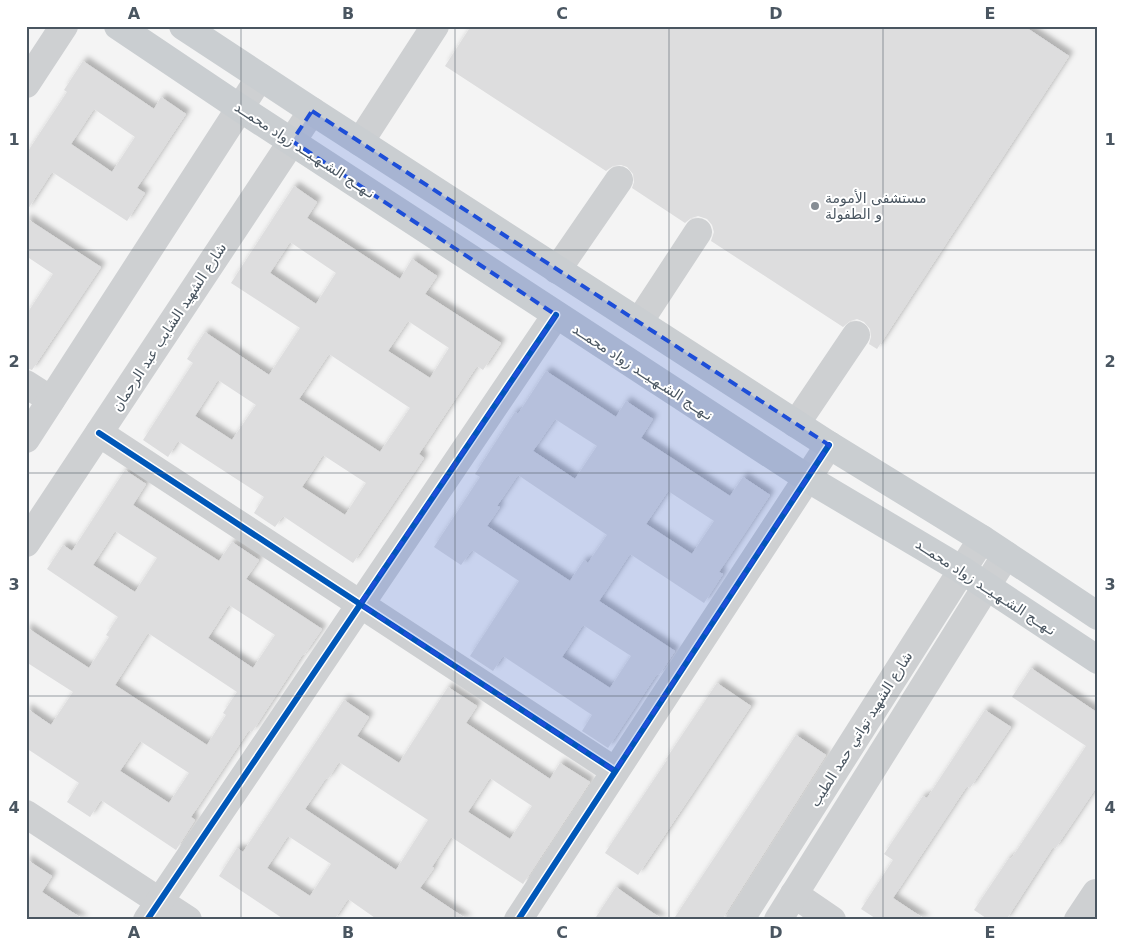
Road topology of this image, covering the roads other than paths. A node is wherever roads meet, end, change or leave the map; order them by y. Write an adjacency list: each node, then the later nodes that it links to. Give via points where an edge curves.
1 (64, 26): 6 (street)
2 (118, 26): 7 (main road, نـهــج الشـهـيــد زواد محمــد)
3 (183, 26): 5 (main road)
4 (435, 26): 10 (street)
5 (260, 78): 7 (street); 8 (main road)
6 (26, 84)
7 (240, 108): 9 (main road, نـهــج الشـهـيــد زواد محمــد); 18 (street)
8 (312, 111): 9 (street, شارع الشهيد الشايب عبد الرحمان); 10 (main road)
9 (292, 141): 14 (main road, نـهــج الشـهـيــد زواد محمــد); 20 (street, شارع الشهيد الشايب عبد الرحمان)
10 (360, 142): 13 (main road)
11 (620, 180): 13 (street)
12 (698, 232): 15 (street)
13 (557, 270): 15 (main road)
14 (556, 315): 23 (main road, نـهــج الشـهـيــد زواد محمــد); 29 (street)
15 (639, 322): 19 (main road)
16 (856, 336): 19 (street)
17 (26, 384): 18 (street)
18 (51, 400): 21 (street)
19 (796, 424): 22 (main road)
20 (99, 433): 25 (street, شارع الشهيد الشايب عبد الرحمان); 29 (street)
21 (26, 439)
22 (828, 445): 23 (street); 24 (main road)
23 (807, 478): 27 (main road, نـهــج الشـهـيــد زواد محمــد); 32 (street)
24 (982, 539): 26 (main road); 27 (street, شارع الشهيد تواتي حمد الطيب)
25 (26, 543)
26 (1006, 555): 28 (street); 30 (main road)
27 (962, 570): 28 (main road, نـهــج الشـهـيــد زواد محمــد); 39 (street, شارع الشهيد تواتي حمد الطيب)
28 (987, 586): 31 (main road, نـهــج الشـهـيــد زواد محمــد); 35 (street)
29 (360, 604): 32 (street); 36 (street)
30 (1098, 616)
31 (1098, 660)
32 (615, 771): 38 (street)
33 (26, 814): 36 (street)
34 (1097, 893): 42 (street)
35 (794, 894): 40 (street); 41 (street)
36 (153, 910): 37 (street)
37 (188, 920)
38 (518, 920)
39 (740, 920)
40 (778, 920)
41 (832, 920)
42 (1078, 920)

